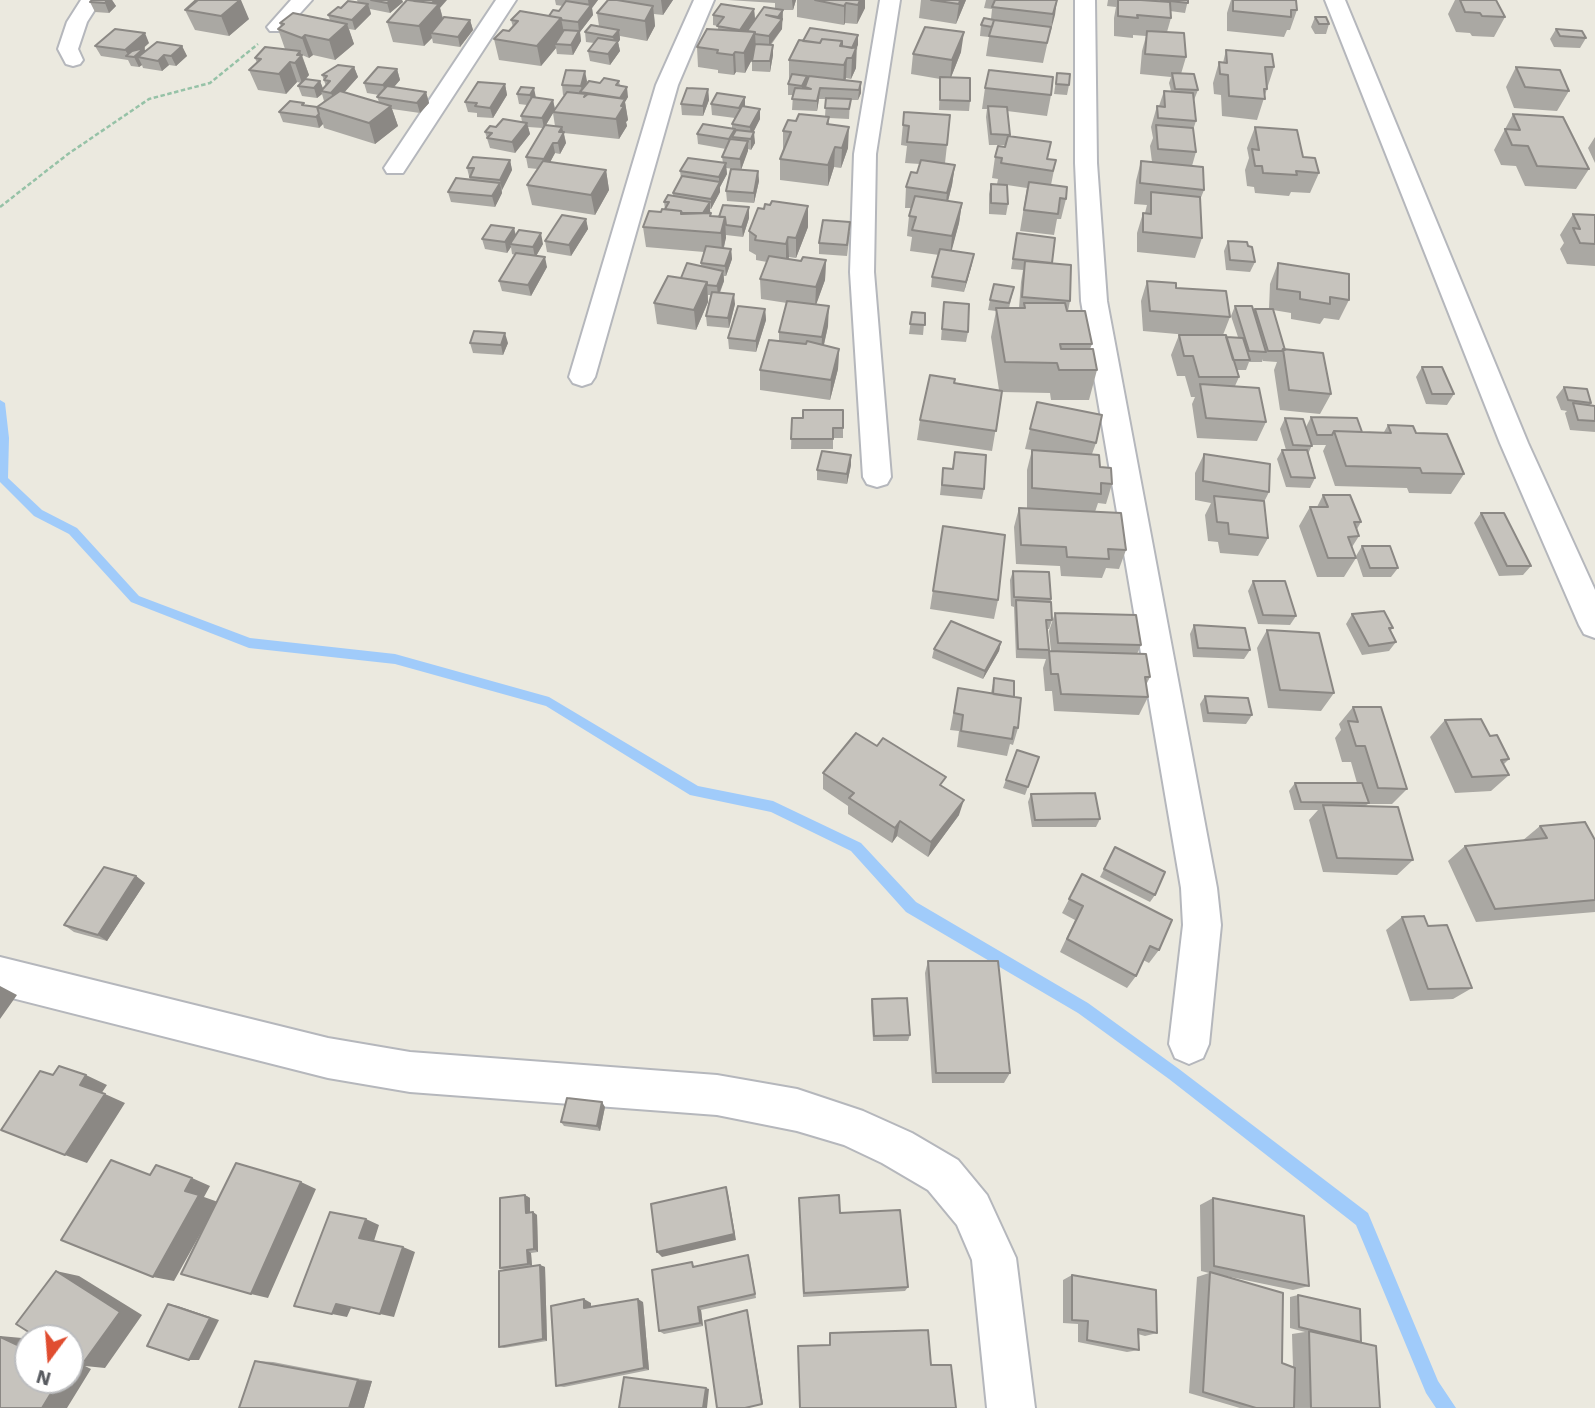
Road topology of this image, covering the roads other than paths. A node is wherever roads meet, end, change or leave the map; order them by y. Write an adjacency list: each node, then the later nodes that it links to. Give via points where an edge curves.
1 (91, 0): 9 (street, via 77,22 68,50)
2 (302, 0): 8 (street)
3 (506, 0): 10 (street)
4 (704, 0): 11 (street, via 667,85)
5 (890, 0): 12 (street, via 864,167 862,272)
6 (1085, 0): 15 (street, via 1086,163 1094,301 1199,888 1201,937)
7 (1335, 0): 13 (street, via 1509,430)
8 (277, 27)
9 (73, 60)
10 (395, 168)
11 (582, 377)
12 (877, 477)
13 (1595, 625)
14 (0, 976): 16 (street, via 342,1060 493,1080 717,1095 797,1110 848,1126 943,1175 972,1210 994,1258)
15 (1189, 1044)
16 (1011, 1408)

